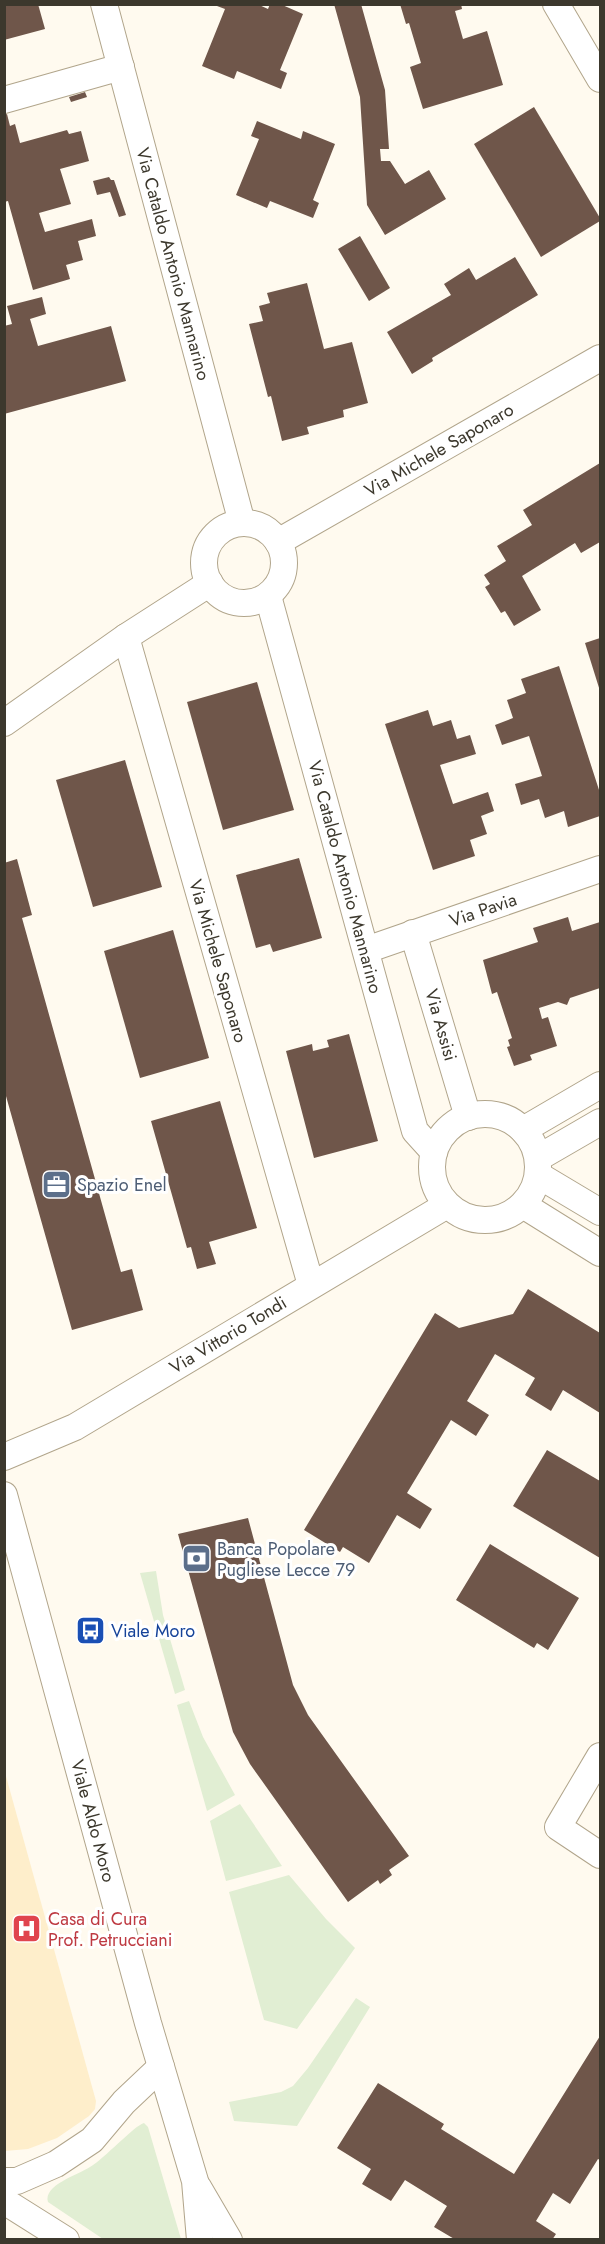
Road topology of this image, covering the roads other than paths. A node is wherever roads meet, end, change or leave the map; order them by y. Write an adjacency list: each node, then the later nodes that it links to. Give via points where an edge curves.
1 (104, 4): 3 (street, Via Cataldo Antonio Mannarino)
2 (556, 4): 4 (street)
3 (121, 67): 5 (street); 7 (street, Via Cataldo Antonio Mannarino)
4 (600, 79)
5 (4, 100)
6 (600, 358): 8 (street, Via Michele Saponaro)
7 (242, 523): 8 (street, via 256,525); 9 (street, via 226,527 206,551 204,568)
8 (278, 542): 10 (street, via 284,556 284,571 279,585)
9 (210, 583): 10 (street, via 220,596 236,603 253,603); 11 (street)
10 (268, 596): 15 (street, Via Cataldo Antonio Mannarino)
11 (126, 637): 12 (street); 26 (street, Via Michele Saponaro)
12 (4, 723)
13 (600, 869): 14 (street, Via Pavia)
14 (414, 933): 15 (street, Via Pavia); 17 (street, Via Assisi)
15 (366, 950): 20 (street, Via Cataldo Antonio Mannarino, via 415,1131)
16 (600, 1085): 19 (street)
17 (468, 1117): 19 (street, via 497,1115); 20 (street, via 446,1130)
18 (600, 1122): 21 (street)
19 (523, 1130): 21 (street, via 532,1143)
20 (434, 1152): 22 (street, via 433,1180)
21 (538, 1167): 23 (street, via 533,1191); 24 (street)
22 (447, 1205): 23 (street, via 471,1219 499,1219); 26 (street, Via Vittorio Tondi)
23 (523, 1205): 25 (street)
24 (600, 1212)
25 (600, 1253)
26 (311, 1285): 27 (street, Via Vittorio Tondi, via 75,1427)
27 (4, 1457)
28 (4, 1495): 31 (street, Viale Aldo Moro)
29 (598, 1765): 30 (street, via 558,1827)
30 (600, 1855)
31 (161, 2067): 32 (street, via 92,2140 56,2164 17,2181); 33 (street, Viale Aldo Moro)
32 (4, 2181)
33 (195, 2181): 36 (street, Viale Aldo Moro); 37 (street, Viale Aldo Moro)
34 (4, 2201): 35 (street)
35 (66, 2240)
36 (200, 2240)
37 (229, 2240)

